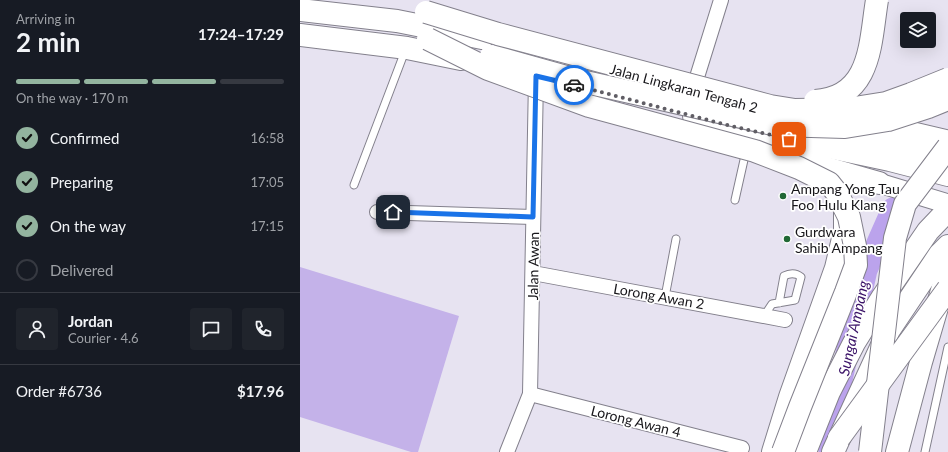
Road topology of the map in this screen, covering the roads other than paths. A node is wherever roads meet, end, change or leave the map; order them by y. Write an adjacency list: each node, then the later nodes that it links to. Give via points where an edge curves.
1 (353, 0): 9 (highway, bridge, via 426,12 498,34)
2 (721, 0): 12 (street)
3 (877, 0): 9 (highway, bridge, via 868,55 862,74 854,85 842,94 827,100 801,100 673,70)
4 (300, 10): 12 (highway, Jalan Lingkaran Tengah 2, via 397,21 482,38)
5 (300, 22): 7 (highway, via 383,30)
6 (300, 35): 8 (highway, Jalan Lingkaran Tengah 2)
7 (428, 39): 13 (highway, bridge, via 581,81 777,124 845,126 888,120); 43 (highway, bridge, via 488,69 589,106 755,152 799,168 829,183 850,217 856,265)
8 (407, 48): 10 (highway, Jalan Lingkaran Tengah 2); 23 (lane)
9 (640, 70): 11 (highway, bridge, via 770,106 796,110 848,109 886,103)
10 (536, 76): 14 (highway, Jalan Lingkaran Tengah 2); 27 (street, Jalan Awan)
11 (948, 78)
12 (693, 90): 17 (highway, Jalan Lingkaran Tengah 2, via 736,103 778,102 872,125)
13 (948, 99)
14 (731, 126): 16 (highway); 17 (highway, Jalan Lingkaran Tengah 2)
15 (948, 140): 17 (main road)
16 (748, 141): 20 (highway); 24 (lane)
17 (897, 145): 19 (highway, Jalan Lingkaran Tengah 2); 21 (highway, Jalan Lingkaran Tengah 2)
18 (948, 147): 45 (highway, bridge, via 905,204 895,238)
19 (948, 157)
20 (790, 158): 22 (highway); 42 (highway, via 836,179 844,203 845,230 836,268)
21 (948, 175)
22 (879, 183): 25 (main road)
23 (354, 185)
24 (735, 200)
25 (943, 204): 44 (highway, bridge, via 854,343 829,392)
26 (377, 212): 27 (street)
27 (533, 217): 31 (street, Jalan Awan)
28 (676, 239): 33 (lane)
29 (948, 246): 39 (highway, bridge, via 889,330)
30 (948, 270): 46 (highway)
31 (533, 273): 33 (street, Lorong Awan 2); 38 (street, Jalan Awan)
32 (948, 289): 39 (highway, bridge)
33 (665, 298): 35 (street, Lorong Awan 2)
34 (779, 303): 35 (lane, via 772,304)
35 (764, 316): 36 (street, Lorong Awan 2)
36 (785, 320)
37 (948, 347): 47 (lane)
38 (530, 394): 40 (street, Lorong Awan 4); 41 (street, Jalan Awan)
39 (836, 445)
40 (742, 448)
41 (507, 452)
42 (773, 452)
43 (783, 452)
44 (805, 452)
45 (870, 452)
46 (897, 452)
47 (925, 452)

